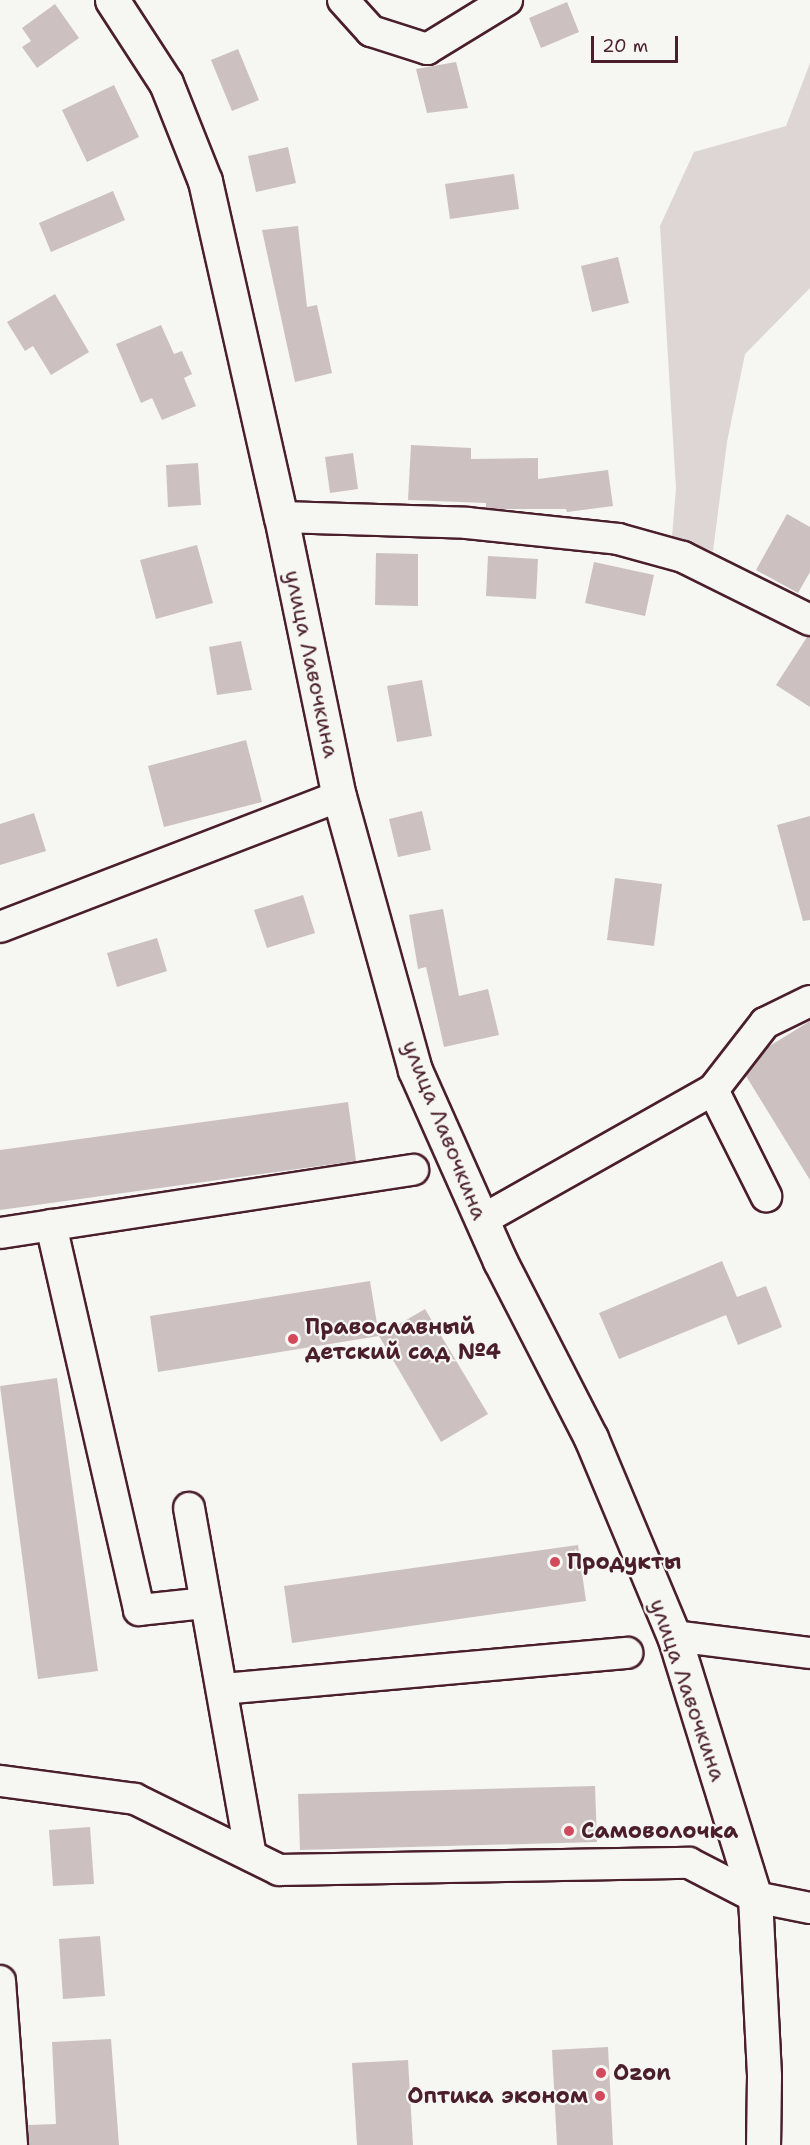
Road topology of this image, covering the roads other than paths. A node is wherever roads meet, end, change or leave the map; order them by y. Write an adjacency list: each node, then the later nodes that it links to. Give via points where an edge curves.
1 (344, 0): 2 (street, via 371,31 427,49)
2 (507, 0)
3 (122, 2): 4 (main road, улица Лавочкина, via 166,83 205,181)
4 (281, 516): 5 (street, via 467,523 618,539 683,557); 6 (main road, улица Лавочкина)
5 (810, 620)
6 (339, 796): 7 (street); 12 (main road, улица Лавочкина, via 415,1070)
7 (0, 927)
8 (810, 1001): 9 (street, via 765,1023)
9 (713, 1090): 11 (street); 12 (street)
10 (413, 1170): 13 (street)
11 (766, 1196)
12 (482, 1220): 17 (main road, улица Лавочкина, via 591,1438)
13 (51, 1225): 14 (street); 16 (street, via 139,1610)
14 (0, 1233)
15 (189, 1508): 16 (street)
16 (206, 1603): 20 (street)
17 (674, 1636): 19 (street); 23 (main road, улица Лавочкина)
18 (627, 1653): 20 (street)
19 (810, 1653)
20 (222, 1689): 22 (street)
21 (0, 1781): 22 (street, via 135,1799)
22 (252, 1856): 23 (street, via 279,1870 689,1863)
23 (755, 1897): 24 (street); 28 (main road, улица Лавочкина, via 764,2076)
24 (810, 1908)
25 (0, 1981): 26 (street)
26 (2, 2036): 27 (street)
27 (12, 2145)
28 (763, 2145)

